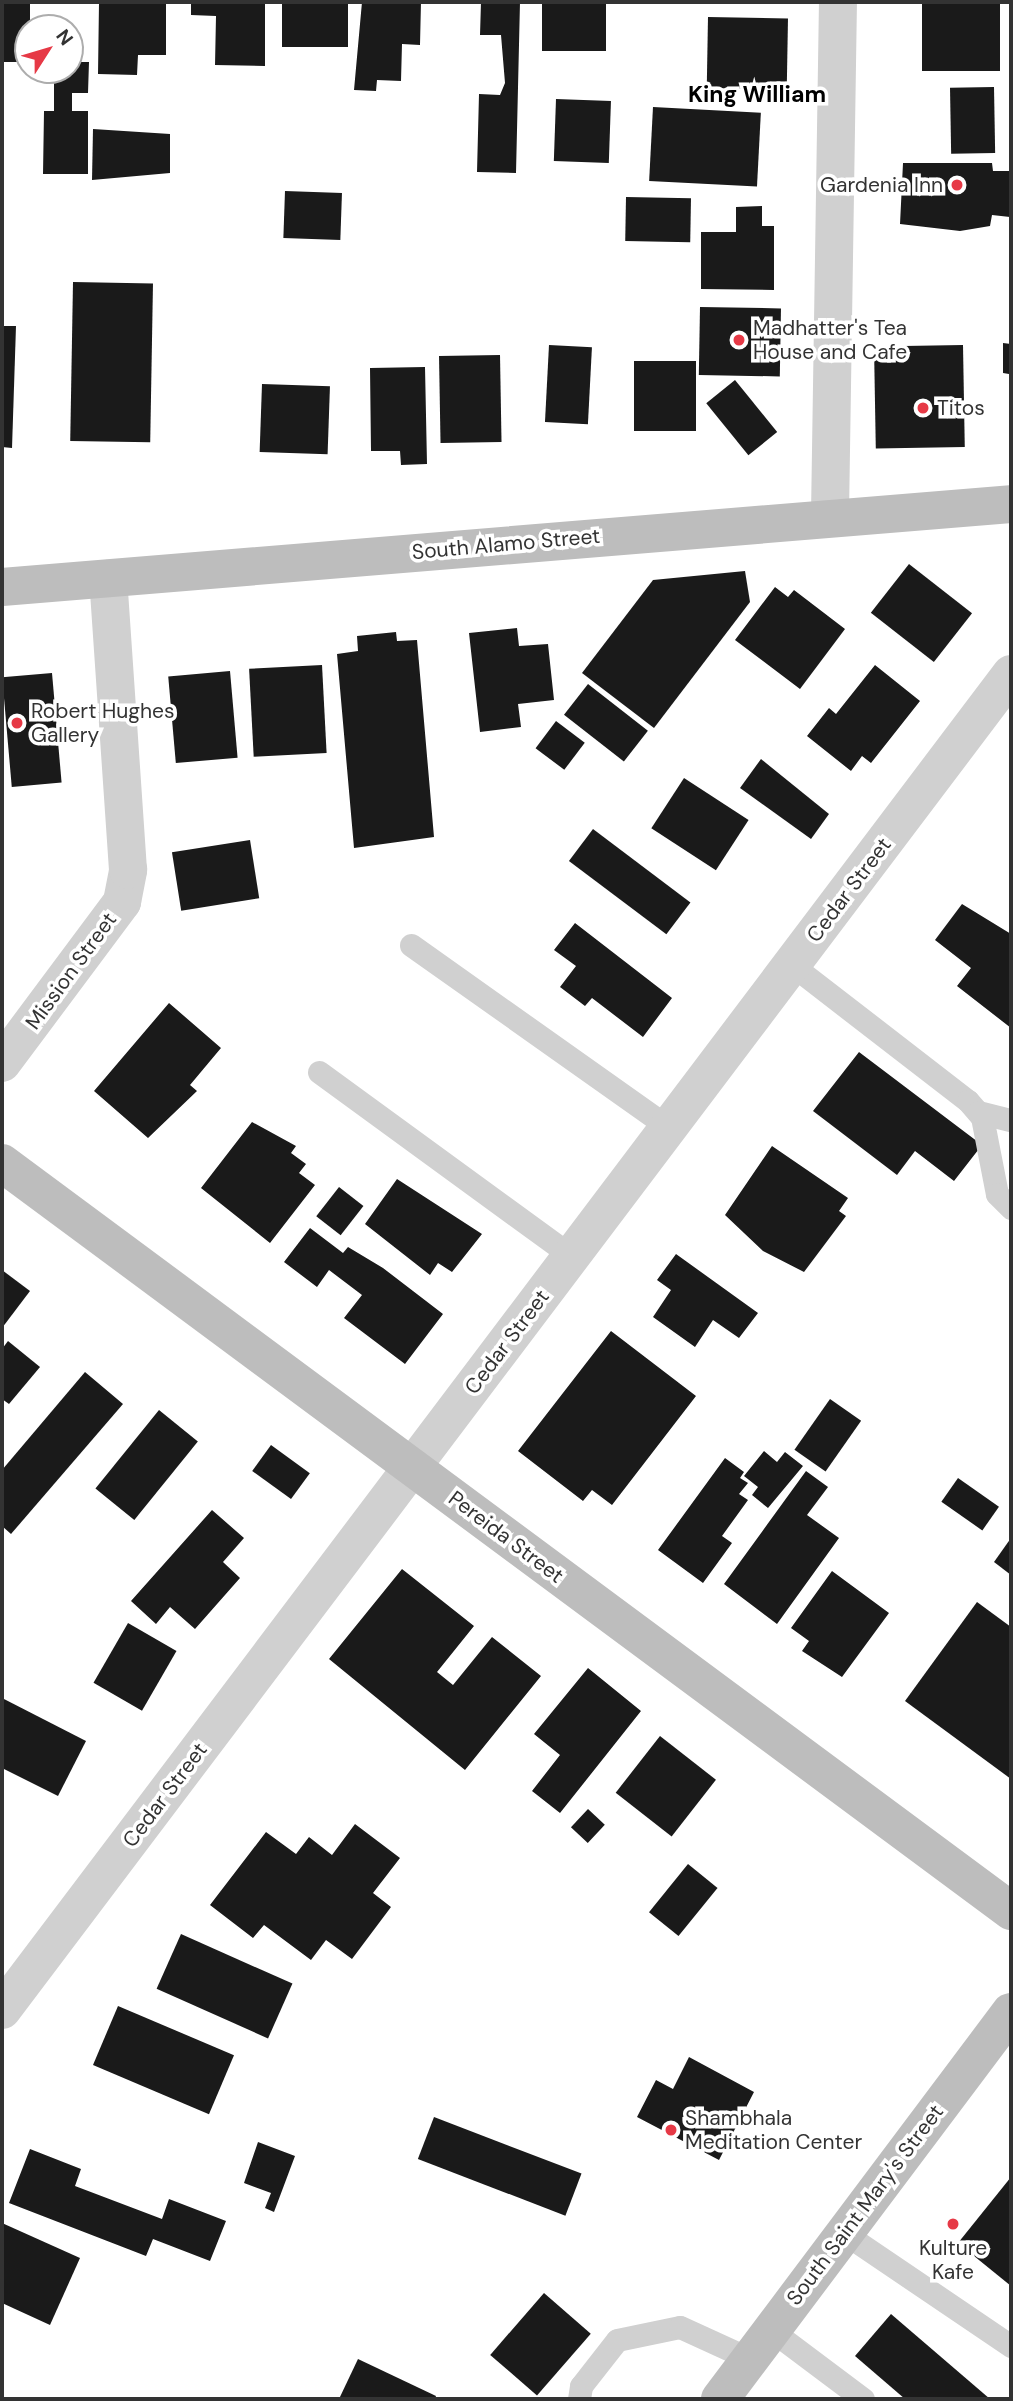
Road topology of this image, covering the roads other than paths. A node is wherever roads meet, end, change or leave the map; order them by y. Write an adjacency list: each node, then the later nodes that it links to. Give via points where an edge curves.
1 (838, 2): 3 (street)
2 (1011, 504): 3 (main road, South Alamo Street)
3 (830, 515): 4 (main road, South Alamo Street)
4 (108, 579): 5 (main road, South Alamo Street); 9 (street, Mission Street, via 128,870 122,902)
5 (2, 587)
6 (1011, 674): 8 (street, Cedar Street)
7 (411, 945): 13 (lane)
8 (792, 965): 11 (lane); 13 (street, Cedar Street)
9 (2, 1063)
10 (318, 1072): 16 (lane)
11 (978, 1112): 12 (lane); 15 (lane, via 997,1194)
12 (1011, 1120)
13 (669, 1128): 16 (street, Cedar Street)
14 (2, 1163): 17 (main road, Pereida Street)
15 (1011, 1208)
16 (571, 1256): 17 (street, Cedar Street)
17 (412, 1467): 18 (main road, Pereida Street); 19 (street, Cedar Street)
18 (1011, 1911)
19 (2, 2010)
20 (1011, 2012): 21 (main road, South Saint Mary's Street)
21 (844, 2233): 22 (main road, South Saint Mary's Street); 23 (lane)
22 (761, 2345): 24 (lane, via 680,2327 617,2340 581,2386); 25 (main road, South Saint Mary's Street); 26 (lane)
23 (1011, 2346)
24 (579, 2399)
25 (720, 2399)
26 (863, 2399)

